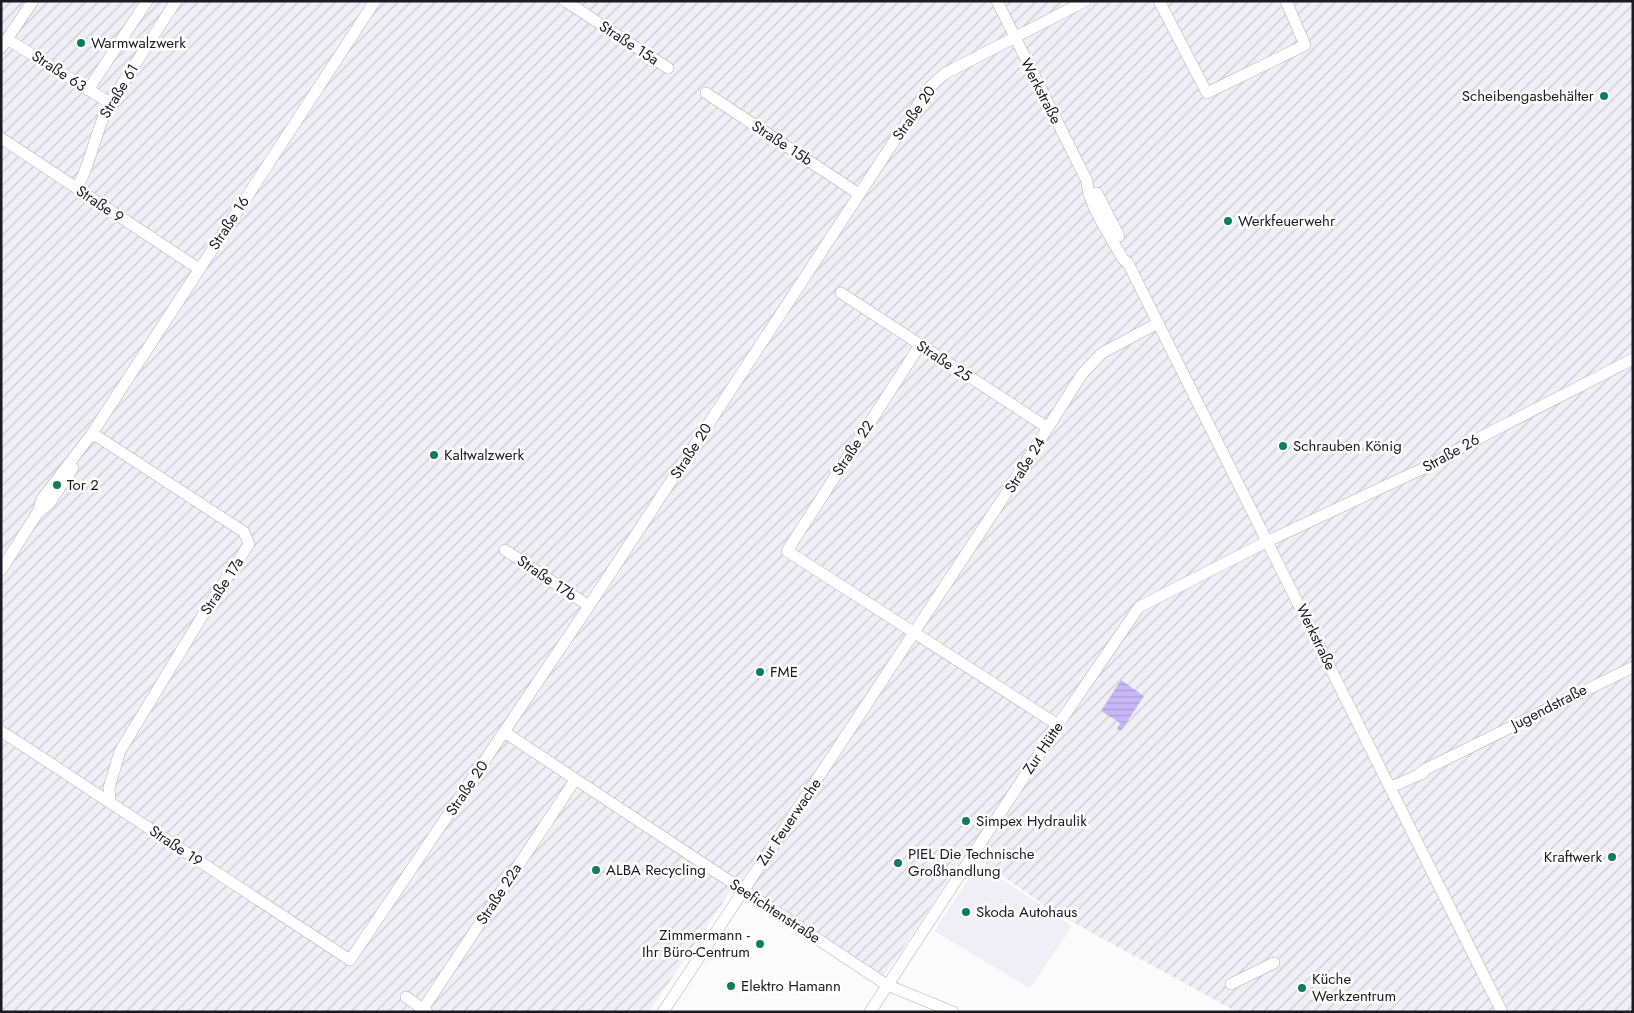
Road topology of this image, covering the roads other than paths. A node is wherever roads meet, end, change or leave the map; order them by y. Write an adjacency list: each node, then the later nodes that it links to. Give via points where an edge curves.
1 (33, 1): 11 (street)
2 (147, 1): 13 (street)
3 (176, 1): 15 (street, Straße 61)
4 (375, 1): 19 (street, Straße 16)
5 (565, 1): 12 (street, Straße 15a)
6 (997, 1): 10 (street, Werkstraße)
7 (1085, 1): 10 (street, Straße 20)
8 (1159, 1): 9 (street, via 1207,93 1305,45)
9 (1286, 1)
10 (1014, 38): 18 (street, Straße 20, via 944,74 929,88); 21 (street, Werkstraße, via 1087,181 1098,213)
11 (4, 44): 13 (street, Straße 63)
12 (668, 68)
13 (88, 90): 15 (street, Straße 63)
14 (706, 93): 18 (street, Straße 15b)
15 (110, 103): 17 (street, Straße 61, via 101,119)
16 (1, 138): 17 (street, Straße 9)
17 (77, 188): 19 (street, Straße 9)
18 (859, 194): 29 (street, Straße 20)
19 (199, 269): 25 (street, Straße 16)
20 (841, 294): 22 (street, Straße 25)
21 (1158, 323): 24 (street, Straße 24, via 1102,353 1082,374); 26 (street, Werkstraße)
22 (920, 345): 24 (street, Straße 25); 30 (street, Straße 22, via 787,550)
23 (1633, 359): 26 (street, Straße 26, via 1426,467)
24 (1048, 428): 30 (street, Straße 24)
25 (88, 440): 28 (street, Straße 16, via 42,499 38,512); 37 (street, Straße 17a, via 98,437 244,532 249,544 120,751 109,788)
26 (1268, 541): 32 (street, Zur Hütte, via 1139,607); 36 (street, Werkstraße)
27 (505, 550): 29 (street, Straße 17b)
28 (1, 570)
29 (589, 606): 33 (street, Straße 20)
30 (915, 632): 32 (street); 38 (street, Zur Feuerwache)
31 (1633, 666): 36 (street, Jugendstraße, via 1440,766)
32 (1058, 725): 42 (street, Zur Hütte)
33 (504, 732): 35 (street, Seefichtenstraße); 39 (street, Straße 20)
34 (2, 734): 37 (street, Straße 19)
35 (575, 780): 38 (street, Seefichtenstraße); 44 (street, Straße 22a)
36 (1391, 787): 48 (street, Werkstraße)
37 (110, 801): 39 (street, Straße 19)
38 (744, 890): 42 (street, Seefichtenstraße); 45 (street, Zur Feuerwache)
39 (350, 960)
40 (1274, 963): 41 (street)
41 (1231, 984)
42 (887, 985): 46 (street, Zur Hütte); 47 (street, Seefichtenstraße)
43 (406, 997): 44 (street)
44 (425, 1010)
45 (664, 1012)
46 (870, 1012)
47 (953, 1012)
48 (1502, 1012)

